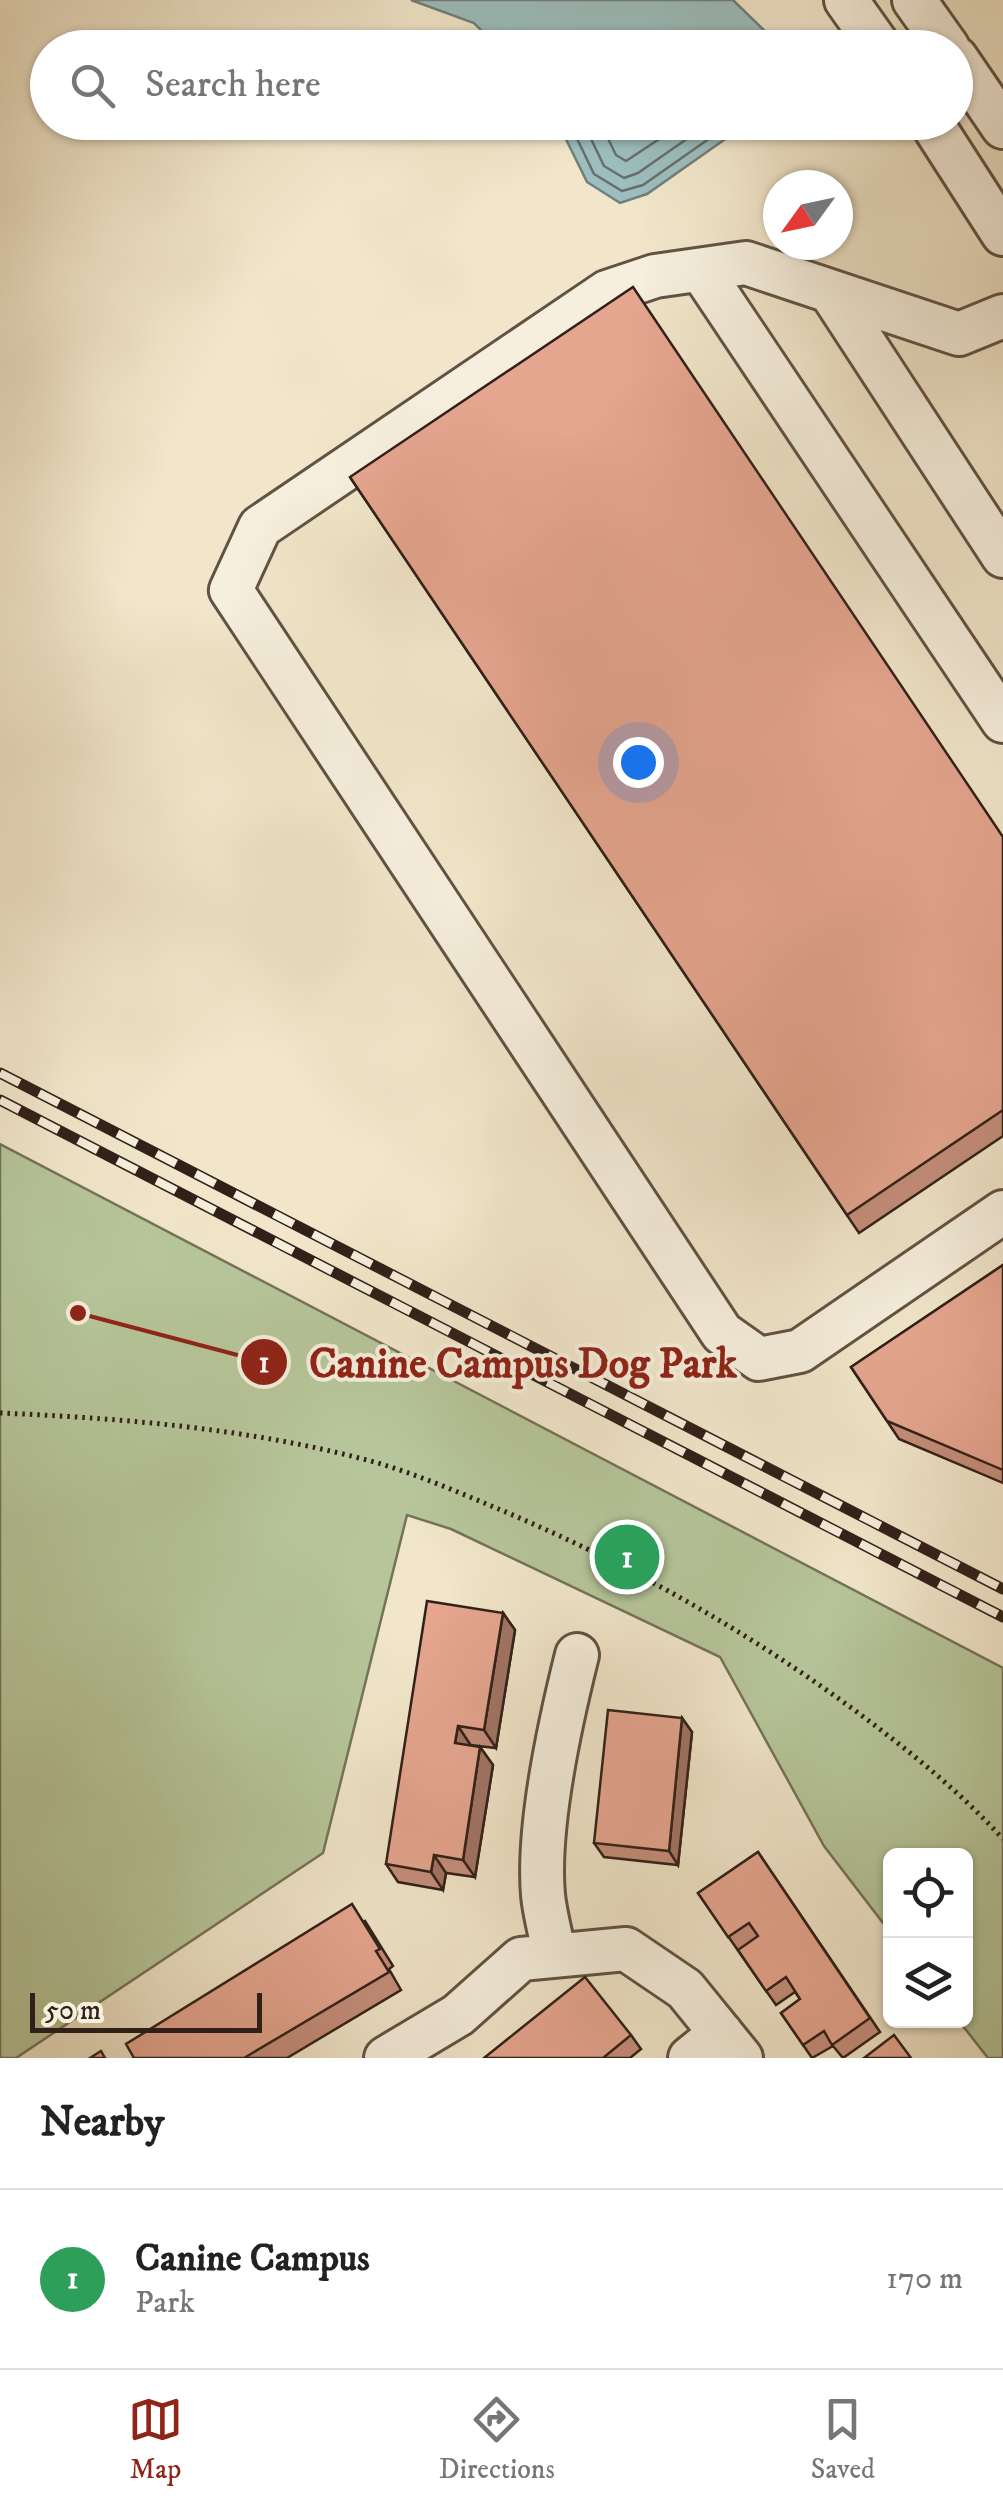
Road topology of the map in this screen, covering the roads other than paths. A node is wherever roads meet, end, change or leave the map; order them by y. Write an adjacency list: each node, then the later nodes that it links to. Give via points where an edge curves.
1 (846, 0): 3 (street)
2 (914, 0): 4 (street)
3 (867, 30)
4 (935, 30)
5 (973, 82): 6 (street)
6 (1002, 122): 7 (street)
7 (973, 129)
8 (943, 140): 9 (street)
9 (1003, 234)
10 (700, 270): 11 (street, via 746,263); 14 (street); 15 (street, via 607,292 260,527 230,590 722,1333 758,1360 800,1351)
11 (830, 291): 12 (street, via 959,334); 13 (street)
12 (1003, 316)
13 (1003, 556)
14 (1002, 717)
15 (1003, 1212)
16 (577, 1655): 17 (street, via 543,1846 543,1896)
17 (555, 1956): 18 (street, via 626,1949 685,1989); 19 (street, via 521,1960 458,2016)
18 (717, 2050)
19 (393, 2056)

